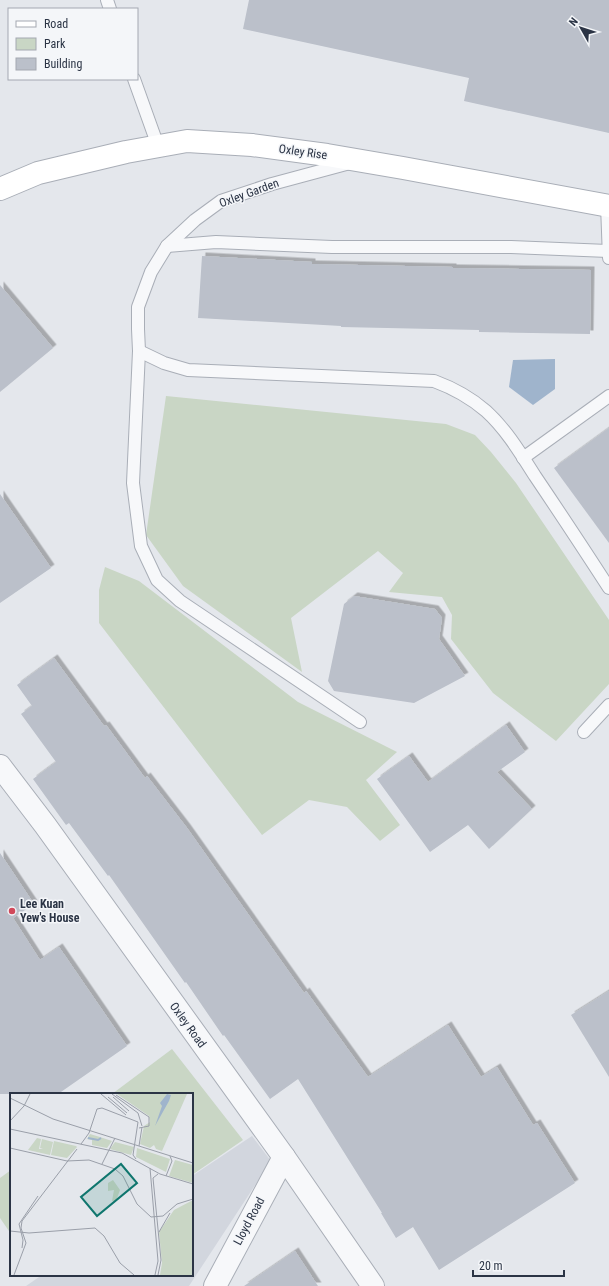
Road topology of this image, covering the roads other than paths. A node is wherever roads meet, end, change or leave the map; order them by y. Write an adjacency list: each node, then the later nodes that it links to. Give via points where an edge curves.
1 (134, 80): 2 (lane)
2 (158, 146): 3 (main road, Oxley Rise, via 187,141 252,145); 4 (main road, Oxley Rise, via 38,173)
3 (359, 161): 5 (main road, Oxley Rise); 6 (lane, Oxley Garden, via 272,184 221,201 195,220)
4 (0, 189)
5 (608, 206): 7 (lane)
6 (167, 246): 7 (lane, via 216,242 332,246 511,247); 8 (lane, Oxley Garden, via 151,272 138,307)
7 (609, 254)
8 (139, 351): 10 (lane, via 164,363 188,370 434,381 452,388 487,412); 13 (lane, Oxley Garden, via 133,483 141,546 158,580 180,601)
9 (609, 396): 10 (lane)
10 (523, 458): 11 (lane)
11 (609, 588)
12 (609, 705): 14 (lane)
13 (360, 722)
14 (584, 732)
15 (0, 766): 16 (street, Oxley Road)
16 (284, 1157): 17 (street, Lloyd Road); 18 (street, Oxley Road)
17 (215, 1286)
18 (372, 1286)

